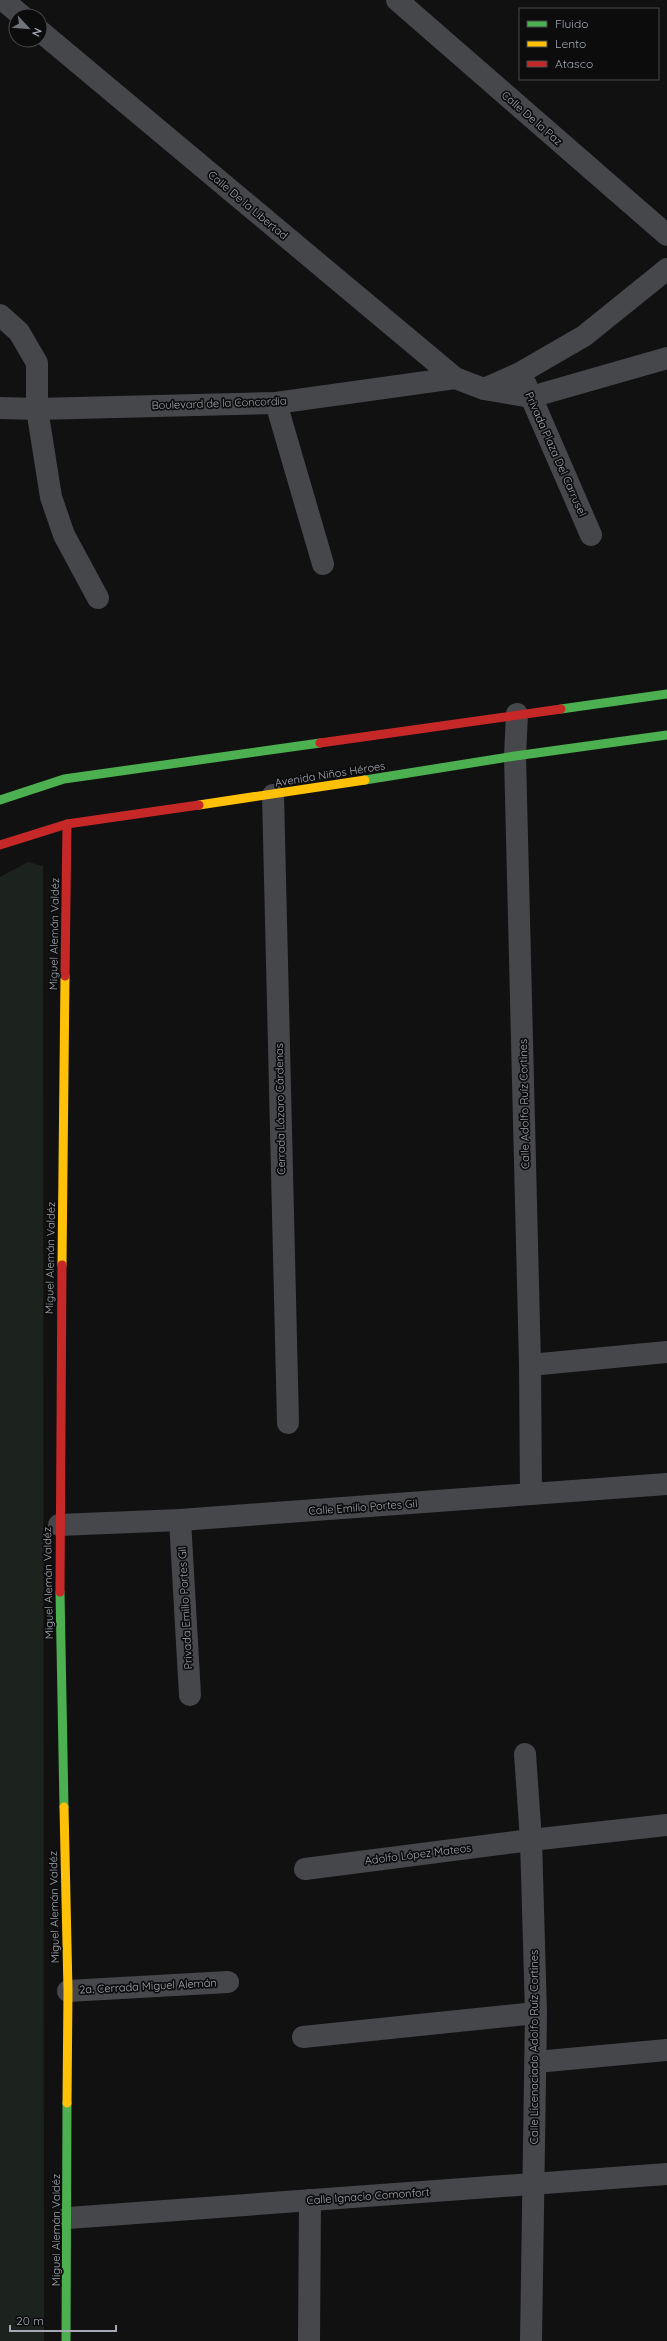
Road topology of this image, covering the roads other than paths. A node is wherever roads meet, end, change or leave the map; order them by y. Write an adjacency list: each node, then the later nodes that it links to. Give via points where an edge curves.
1 (3, 0): 3 (street)
2 (397, 0): 5 (street, Calle De la Paz)
3 (12, 8)
4 (48, 38): 10 (street, Calle De la Libertad)
5 (667, 235)
6 (667, 269): 9 (street, via 584,336)
7 (0, 315): 15 (street, via 19,332 37,363)
8 (667, 358): 12 (street, Boulevard de la Concordia)
9 (520, 373): 11 (street); 12 (street, Privada Plaza Del Carrusel)
10 (455, 378): 11 (street, Boulevard de la Concordia); 13 (street, Boulevard de la Concordia)
11 (484, 389): 12 (street, Boulevard de la Concordia)
12 (531, 397): 16 (street, Privada Plaza Del Carrusel)
13 (276, 403): 15 (street, Boulevard de la Concordia); 17 (street)
14 (0, 408): 15 (street, Boulevard de la Concordia)
15 (37, 409): 18 (street, via 51,497 64,535)
16 (591, 535)
17 (324, 564)
18 (98, 598)
19 (667, 694): 20 (street)
20 (517, 714): 22 (street, Calle Adolfo Ruíz Cortines); 24 (street, via 64,778)
21 (667, 735): 22 (street, Avenida Niños Héroes)
22 (515, 756): 23 (street, Avenida Niños Héroes); 28 (street, Calle Adolfo Ruíz Cortines)
23 (273, 795): 25 (street, Avenida Niños Héroes); 29 (street, Cerrada Lázaro Cárdenas)
24 (0, 800)
25 (67, 824): 26 (street, Avenida Niños Héroes); 33 (street, Miguel Alemán Valdéz)
26 (0, 845)
27 (667, 1352): 28 (street)
28 (530, 1365): 31 (street, Calle Adolfo Ruíz Cortines)
29 (288, 1423)
30 (667, 1484): 31 (street, Calle Emilio Portes Gil)
31 (531, 1494): 32 (street, Calle Emilio Portes Gil)
32 (180, 1520): 33 (street, Calle Emilio Portes Gil); 34 (street, Privada Emilio Portes Gil)
33 (59, 1525): 40 (street, Miguel Alemán Valdéz)
34 (190, 1695)
35 (525, 1754): 37 (street, Calle Licenaciado Adolfo Ruíz Cortines)
36 (667, 1825): 37 (street, Adolfo López Mateos)
37 (531, 1840): 38 (street, Adolfo López Mateos); 41 (street, Calle Licenaciado Adolfo Ruíz Cortines)
38 (305, 1869)
39 (228, 1982): 40 (street, 2a. Cerrada Miguel Alemán)
40 (68, 1991): 48 (street, Miguel Alemán Valdéz)
41 (536, 2013): 42 (street); 44 (street, Calle Licenaciado Adolfo Ruíz Cortines)
42 (303, 2037)
43 (667, 2050): 44 (street)
44 (536, 2062): 46 (street, Calle Licenaciado Adolfo Ruíz Cortines)
45 (667, 2174): 46 (street, Calle Ignacio Comonfort)
46 (534, 2184): 47 (street, Calle Ignacio Comonfort); 51 (street, Calle Licenaciado Adolfo Ruíz Cortines)
47 (310, 2200): 48 (street, Calle Ignacio Comonfort); 50 (street)
48 (68, 2218): 49 (street, Miguel Alemán Valdéz)
49 (66, 2341)
50 (309, 2341)
51 (531, 2341)

